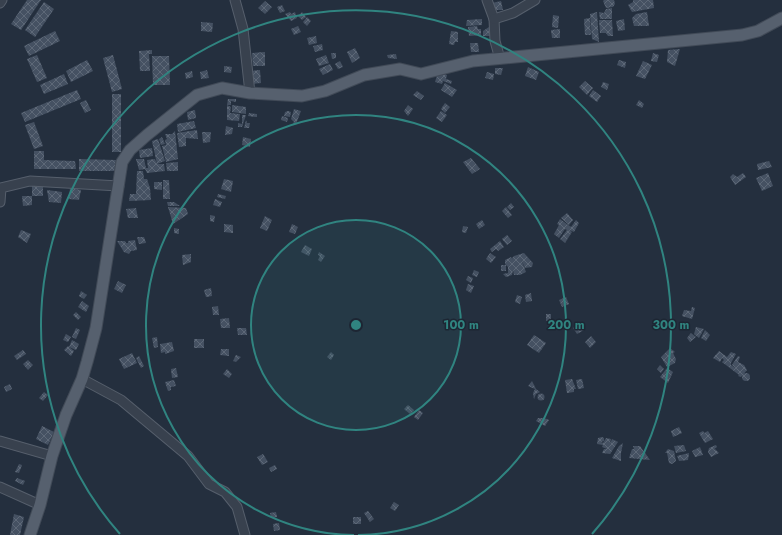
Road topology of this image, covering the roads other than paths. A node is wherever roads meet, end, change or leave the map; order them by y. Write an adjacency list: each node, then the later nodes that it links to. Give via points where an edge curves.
1 (2, 0): 5 (street)
2 (235, 0): 9 (street, via 243,29)
3 (487, 0): 7 (street)
4 (535, 0): 7 (street, via 513,13)
5 (0, 3)
6 (782, 18): 8 (main road, via 758,31 742,35)
7 (494, 19): 8 (street, via 495,41)
8 (500, 59): 9 (main road, via 473,61 422,74 400,69 364,75 325,91 302,96)
9 (250, 93): 10 (main road, via 222,88 198,95 130,150 122,162)
10 (118, 186): 11 (street, via 30,181 1,188); 12 (main road, via 96,328)
11 (0, 202)
12 (82, 379): 14 (main road); 18 (street, via 121,400 188,456 209,484 225,492 237,507)
13 (0, 441): 14 (street)
14 (52, 456): 16 (main road)
15 (0, 487): 16 (street)
16 (40, 505): 17 (main road)
17 (30, 535)
18 (245, 535)

